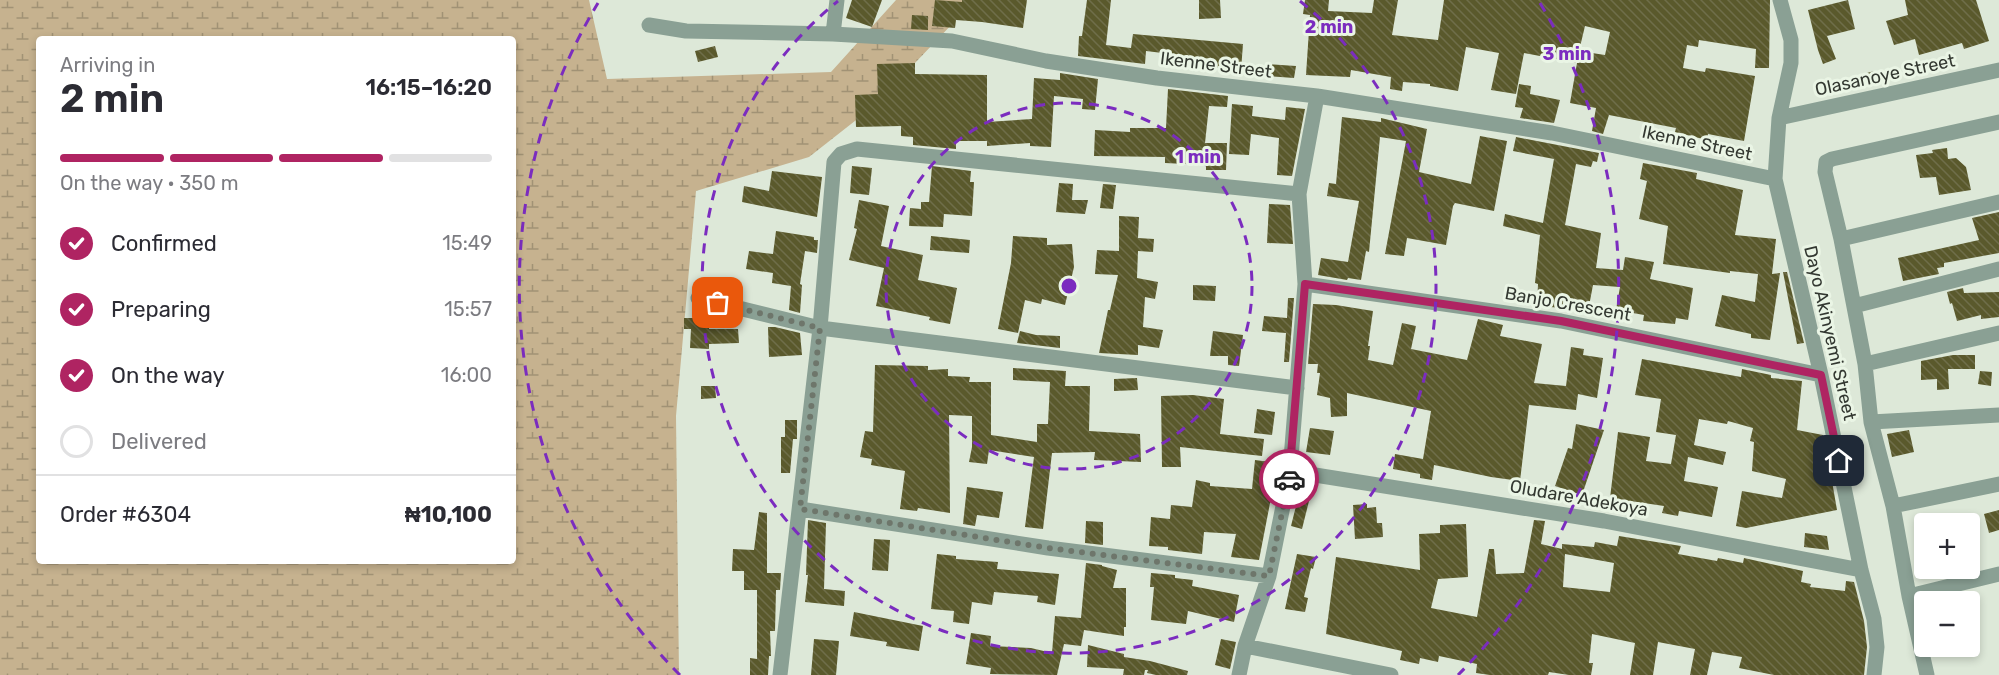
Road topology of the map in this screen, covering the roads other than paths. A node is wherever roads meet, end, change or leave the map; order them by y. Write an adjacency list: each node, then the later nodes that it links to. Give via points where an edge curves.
1 (837, 0): 4 (street)
2 (1780, 0): 7 (street, Dayo Akinyemi Street, via 1791,40 1791,63)
3 (650, 25): 4 (street, Ikenne Street, via 686,31)
4 (834, 34): 6 (street, Ikenne Street, via 952,41 1046,62)
5 (1999, 70): 7 (street, Olasanoye Street)
6 (1317, 96): 9 (street, Ikenne Street, via 1552,133); 10 (street)
7 (1779, 118): 9 (street, Dayo Akinyemi Street)
8 (1999, 122): 12 (street, via 1826,162)
9 (1775, 179): 20 (street, Dayo Akinyemi Street)
10 (1299, 194): 14 (street); 17 (street, via 856,149 841,153 834,162)
11 (1999, 202): 12 (street)
12 (1841, 239): 16 (street)
13 (1999, 269): 16 (street)
14 (1305, 284): 20 (street, Banjo Crescent, via 1561,321); 21 (street)
15 (698, 298): 17 (street)
16 (1854, 306): 19 (street)
17 (820, 328): 21 (street); 27 (street)
18 (1999, 333): 19 (street)
19 (1865, 364): 23 (street)
20 (1821, 375): 28 (street, Dayo Akinyemi Street)
21 (1297, 388): 24 (street)
22 (1999, 414): 23 (street)
23 (1871, 422): 26 (street)
24 (1290, 471): 28 (street, Oludare Adekoya, via 1604,521); 30 (street)
25 (1999, 484): 26 (street)
26 (1893, 506): 31 (street)
27 (800, 509): 30 (street, via 1048,548); 33 (street)
28 (1861, 570): 36 (street, Dayo Akinyemi Street, via 1874,620)
29 (1999, 574): 31 (street)
30 (1269, 576): 32 (street)
31 (1908, 596): 37 (street)
32 (1245, 646): 34 (street); 35 (street)
33 (780, 675)
34 (1239, 675)
35 (1391, 675)
36 (1874, 675)
37 (1927, 675)

